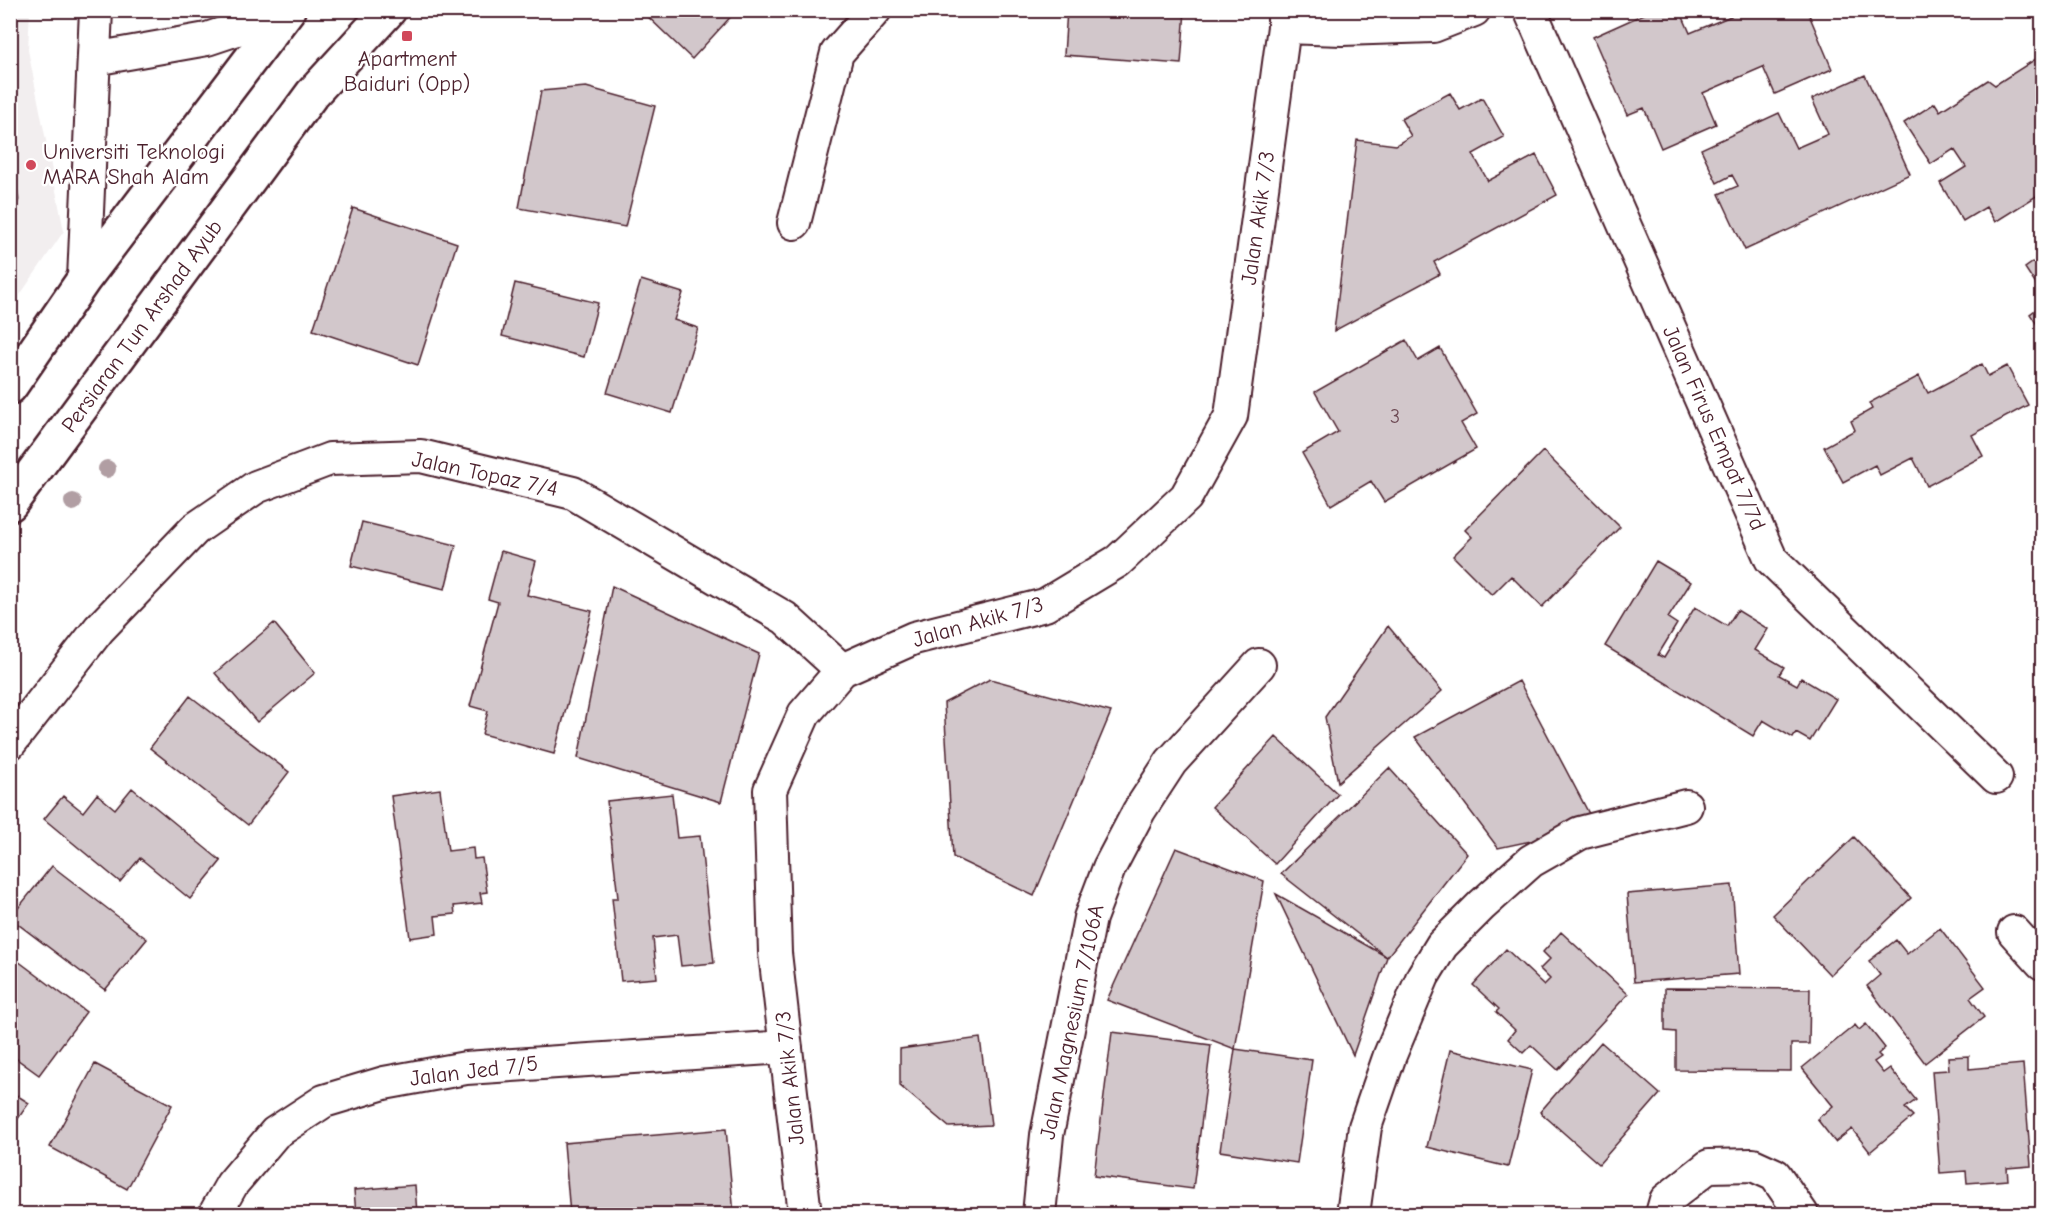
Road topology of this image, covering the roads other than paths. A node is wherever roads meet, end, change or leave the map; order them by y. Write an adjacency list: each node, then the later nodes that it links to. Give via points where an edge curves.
1 (96, 10): 8 (street)
2 (389, 10): 12 (main road, Persiaran Tun Arshad Ayub, via 312,94)
3 (875, 10): 9 (street, via 837,53)
4 (1474, 10): 7 (street, via 1433,26 1342,28)
5 (1530, 10): 16 (street, Jalan Firus Empat 7/7d, via 1771,559)
6 (286, 12): 8 (street, via 207,39); 10 (main road)
7 (1284, 19): 14 (street, Jalan Akik 7/3, via 1231,416 1186,497 1118,561 1045,606 915,638)
8 (94, 59): 10 (street)
9 (794, 223)
10 (84, 279): 11 (main road)
11 (10, 387)
12 (10, 504)
13 (1258, 665): 23 (street, Jalan Magnesium 7/106A, via 1171,762 1139,811 1110,868 1090,918 1047,1135)
14 (843, 669): 15 (street, Jalan Topaz 7/4, via 785,618 573,493 421,456 330,459 256,487 195,529 99,629); 20 (street, Jalan Akik 7/3, via 804,714 770,790 775,953)
15 (10, 743)
16 (1996, 777)
17 (1686, 806): 24 (street, via 1580,833 1531,861 1442,945 1423,976 1365,1127)
18 (2014, 932): 19 (street)
19 (2043, 963)
20 (786, 1047): 21 (street, Jalan Jed 7/5, via 466,1068 384,1083 324,1101 275,1133 232,1184); 22 (street, Jalan Akik 7/3)
21 (215, 1215)
22 (805, 1215)
23 (1038, 1215)
24 (1353, 1215)
25 (1662, 1215): 26 (street, via 1665,1200 1709,1166 1753,1165 1775,1175)
26 (1802, 1215)

